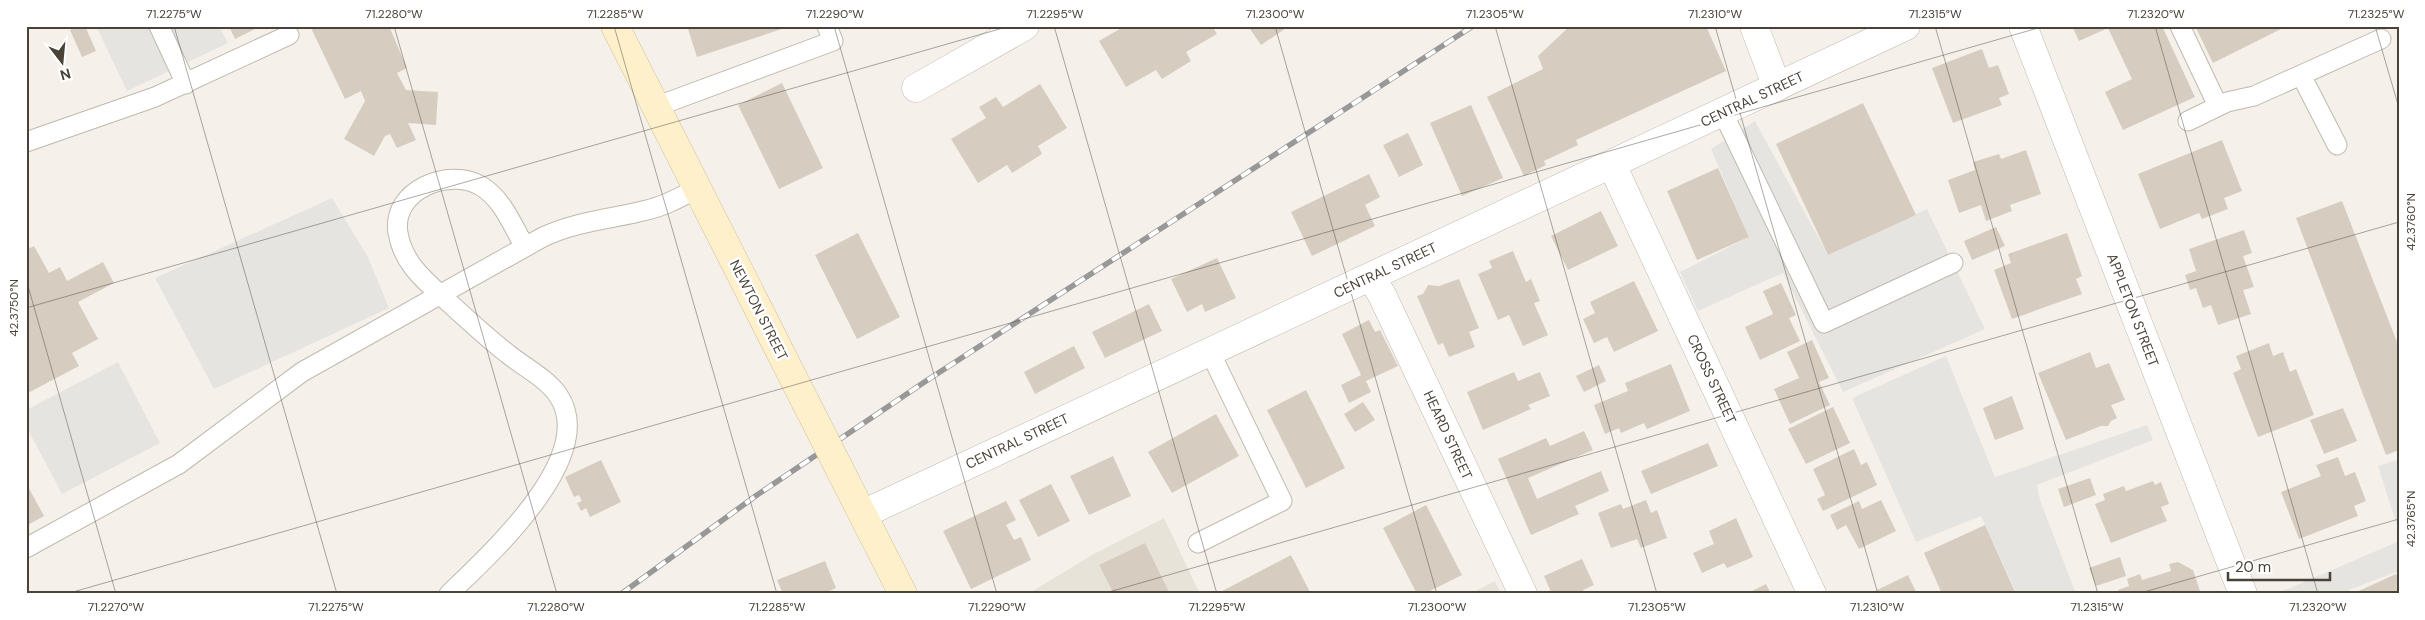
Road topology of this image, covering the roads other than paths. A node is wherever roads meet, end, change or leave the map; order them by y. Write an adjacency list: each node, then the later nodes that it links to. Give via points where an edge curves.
1 (158, 26): 12 (lane)
2 (615, 26): 16 (main road, NEWTON STREET)
3 (827, 26): 16 (lane, via 833,41)
4 (1025, 26): 14 (street)
5 (1754, 26): 13 (street)
6 (1906, 26): 13 (street, CENTRAL STREET)
7 (2023, 26): 35 (street, APPLETON STREET)
8 (2180, 26): 15 (lane)
9 (289, 35): 12 (lane)
10 (2381, 39): 11 (lane)
11 (2301, 75): 15 (lane, via 2254,96); 20 (lane)
12 (186, 84): 19 (lane, via 155,98)
13 (1777, 87): 17 (street, CENTRAL STREET)
14 (916, 88)
15 (2218, 106): 18 (lane)
16 (655, 107): 22 (main road, NEWTON STREET)
17 (1723, 113): 21 (street, CENTRAL STREET); 24 (lane, via 1824,323)
18 (2188, 121)
19 (26, 142)
20 (2337, 145)
21 (1612, 165): 25 (street, CENTRAL STREET); 34 (street, CROSS STREET)
22 (696, 189): 23 (lane, via 648,210 556,231); 28 (main road, NEWTON STREET, bridge)
23 (525, 247): 26 (lane); 26 (lane, via 504,210 482,186 459,178 428,185 405,203 398,220 398,231 412,267)
24 (1953, 263)
25 (1371, 277): 27 (street, CENTRAL STREET); 33 (street, HEARD STREET)
26 (440, 295): 30 (lane, via 302,372 165,473); 31 (lane, via 484,335 554,389 566,412 567,432 562,455 527,511)
27 (1210, 352): 28 (street, CENTRAL STREET); 29 (lane, via 1282,500)
28 (863, 514): 32 (main road, NEWTON STREET)
29 (1198, 543)
30 (26, 548)
31 (449, 594)
32 (903, 594)
33 (1523, 594)
34 (1812, 594)
35 (2243, 594)

